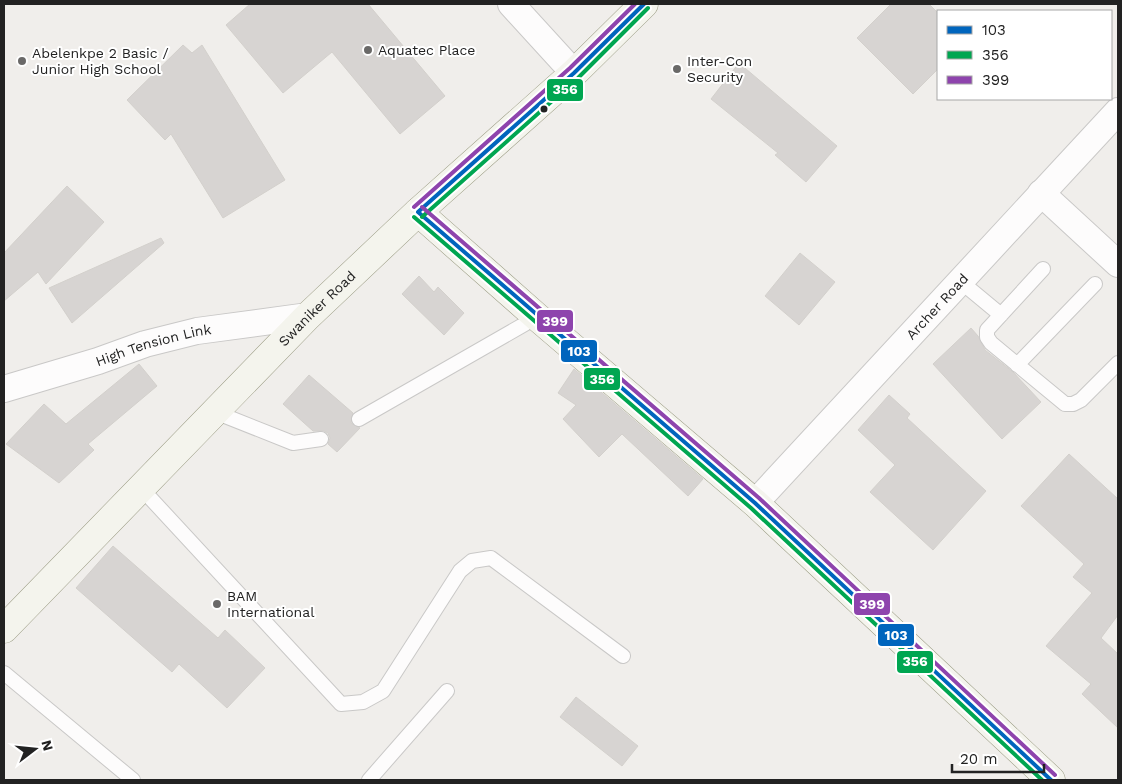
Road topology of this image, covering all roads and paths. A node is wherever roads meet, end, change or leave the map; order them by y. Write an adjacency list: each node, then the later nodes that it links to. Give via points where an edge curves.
1 (511, 4): 3 (street)
2 (644, 4): 3 (street, Swaniker Road)
3 (574, 73): 6 (street, Swaniker Road)
4 (1118, 111): 5 (street, Archer Road)
5 (1041, 193): 7 (street); 9 (street, Archer Road)
6 (418, 212): 12 (street, Swaniker Road); 13 (street)
7 (1118, 264)
8 (1042, 269): 11 (lane)
9 (960, 281): 11 (lane); 21 (street, Archer Road)
10 (1095, 284): 15 (lane)
11 (1001, 315): 15 (lane, via 987,330 987,338)
12 (308, 316): 16 (street, High Tension Link, via 197,331 145,344); 17 (street, Swaniker Road)
13 (538, 318): 18 (lane); 21 (street)
14 (1118, 363): 15 (lane, via 1073,404 1065,404)
15 (1018, 365)
16 (4, 389)
17 (215, 412): 19 (lane, via 293,443); 20 (street, Swaniker Road)
18 (359, 419)
19 (321, 439)
20 (141, 488): 22 (street, Swaniker Road); 23 (lane, via 341,704 363,702 383,691 460,571 472,561 491,558)
21 (755, 503): 28 (street)
22 (4, 630)
23 (623, 656)
24 (4, 673): 26 (lane)
25 (447, 691): 27 (lane)
26 (133, 780)
27 (370, 780)
28 (1051, 780)

